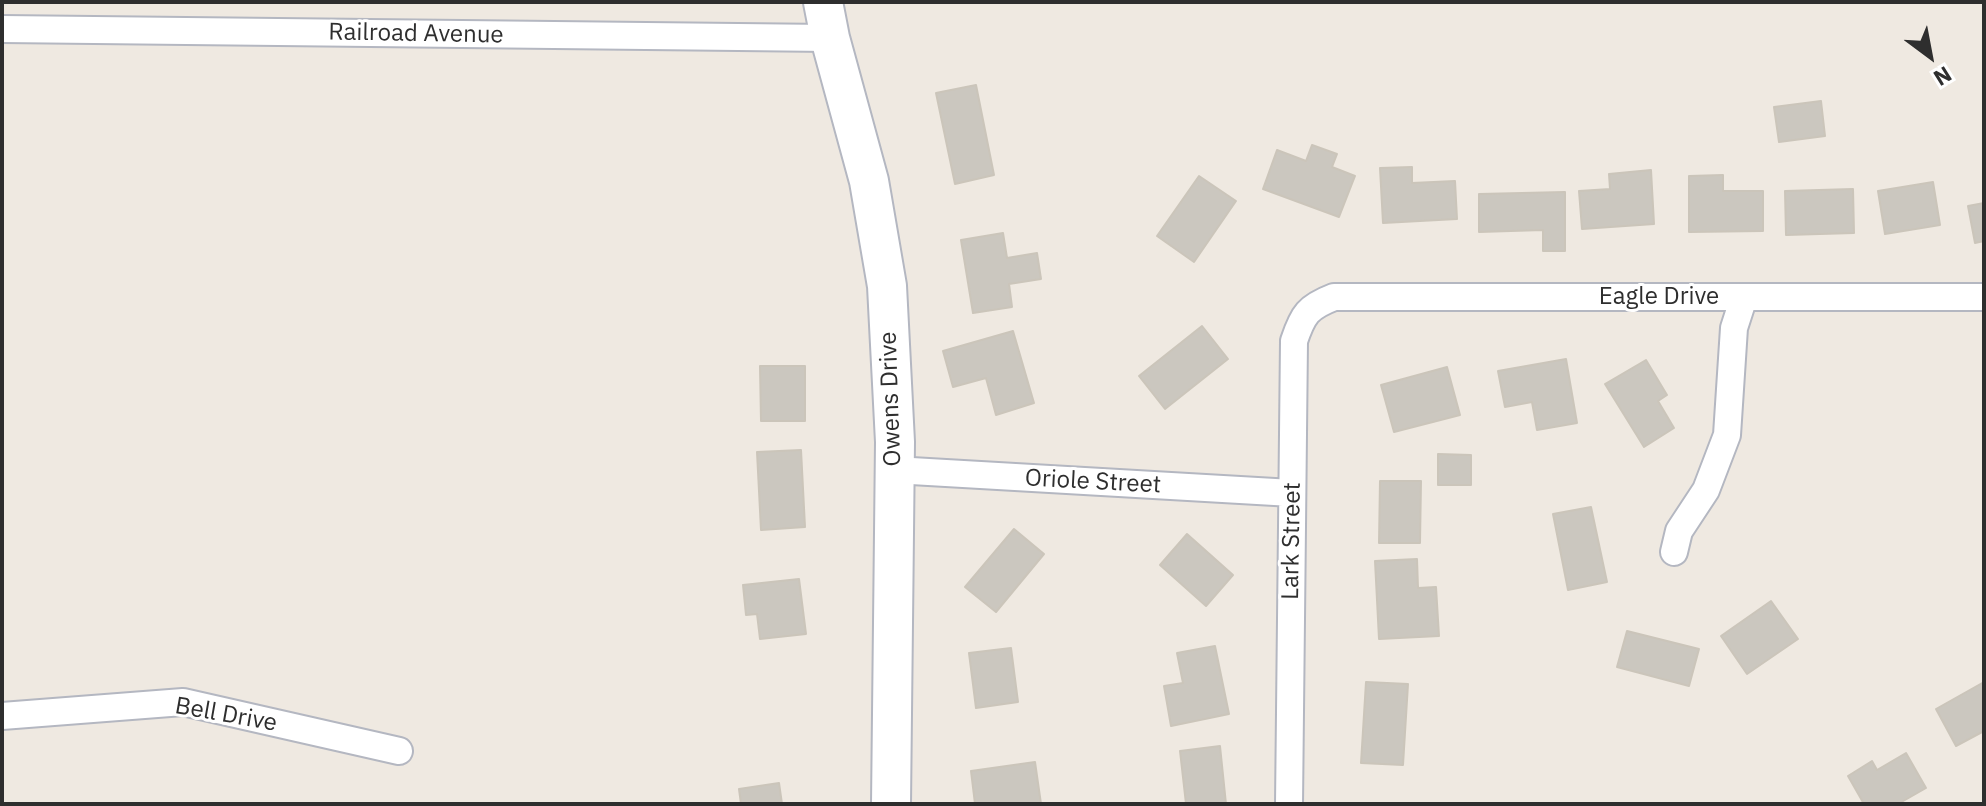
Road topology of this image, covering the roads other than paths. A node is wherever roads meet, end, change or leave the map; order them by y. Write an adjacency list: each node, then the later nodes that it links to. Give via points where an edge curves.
1 (826, 20): 2 (street, Railroad Avenue); 6 (street, Owens Drive, via 869,181 887,286)
2 (2, 29)
3 (1334, 297): 4 (street, Eagle Drive); 7 (street, Lark Street, via 1313,305 1294,341)
4 (1744, 297): 5 (street, Eagle Drive); 8 (street, via 1734,328 1727,435 1706,490 1679,531)
5 (1984, 297)
6 (894, 470): 7 (street, Oriole Street); 11 (street, Owens Drive)
7 (1292, 493): 12 (street, Lark Street)
8 (1674, 552)
9 (2, 716): 10 (street, Bell Drive, via 183,702)
10 (399, 751)
11 (891, 804)
12 (1289, 804)

